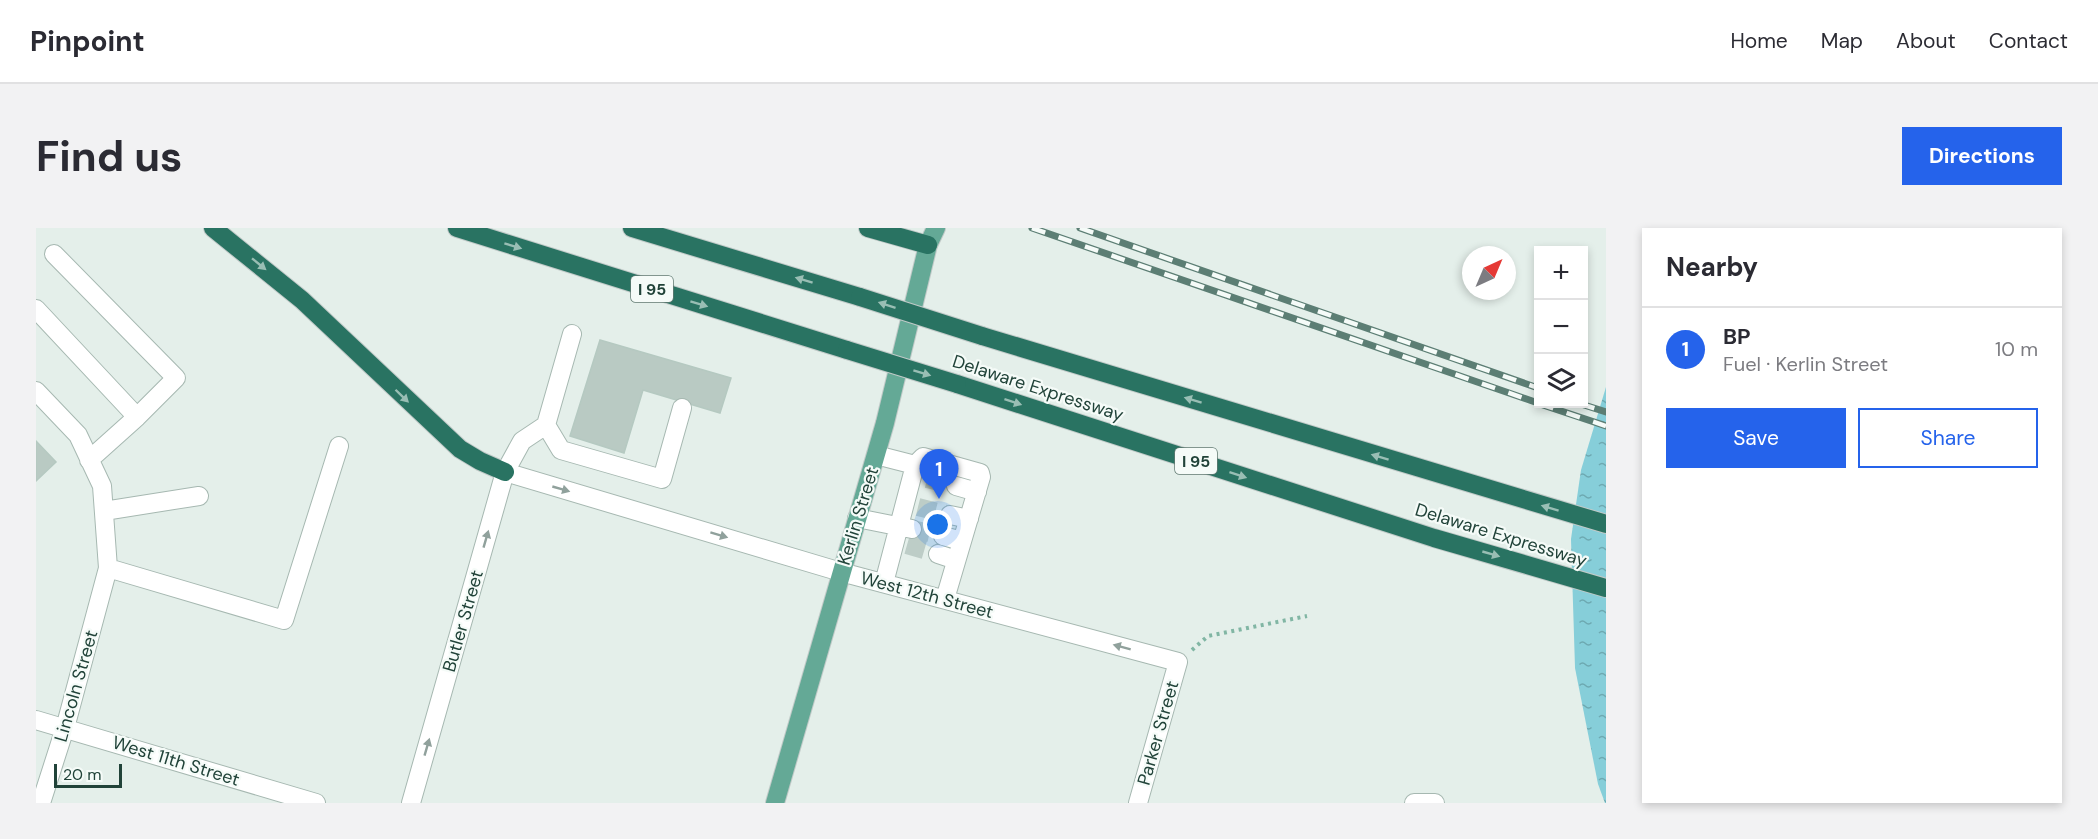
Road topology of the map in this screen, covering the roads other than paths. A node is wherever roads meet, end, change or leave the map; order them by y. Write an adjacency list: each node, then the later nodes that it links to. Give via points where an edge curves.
1 (213, 228): 16 (highway, one-way to 16, via 302,300 460,449)
2 (457, 228): 34 (highway, Delaware Expressway / I 95, one-way to 34, bridge, via 1434,538)
3 (632, 228): 25 (highway, Delaware Expressway, one-way to 3, bridge)
4 (868, 228): 5 (highway)
5 (932, 236): 14 (main road, Kerlin Street)
6 (54, 254): 11 (street, via 176,378)
7 (36, 309): 11 (street)
8 (572, 334): 12 (street)
9 (36, 391): 15 (street, Lincoln Street, via 78,435)
10 (682, 408): 12 (street, via 662,479 561,450)
11 (137, 417): 15 (street)
12 (546, 424): 16 (street, Butler Street, via 522,441)
13 (339, 446): 31 (street, via 284,620)
14 (876, 454): 17 (street); 23 (main road, Kerlin Street)
15 (89, 460): 21 (street, Lincoln Street, via 102,486)
16 (505, 472): 32 (street, West 12th Street, one-way to 32); 42 (street, Butler Street, one-way to 16)
17 (918, 473): 19 (street, via 923,457 980,473); 26 (street)
18 (956, 486): 19 (street)
19 (977, 492): 24 (street)
20 (199, 496): 21 (street)
21 (104, 511): 31 (street, Lincoln Street)
22 (950, 515): 24 (street)
23 (857, 518): 26 (street); 32 (main road, Kerlin Street)
24 (969, 519): 28 (street)
25 (1606, 524)
26 (903, 536): 33 (street)
27 (943, 536): 28 (street)
28 (962, 541): 30 (street)
29 (938, 554): 30 (street)
30 (957, 560): 35 (street)
31 (108, 568): 38 (street, Lincoln Street)
32 (841, 572): 33 (street, West 12th Street); 43 (main road, Kerlin Street)
33 (884, 583): 35 (street, West 12th Street)
34 (1606, 588)
35 (945, 599): 36 (street, West 12th Street, one-way to 35)
36 (1178, 662): 44 (street, Parker Street)
37 (36, 720): 38 (street, West 11th Street)
38 (65, 728): 39 (street, West 11th Street); 40 (street, Lincoln Street)
39 (256, 794): 41 (street, West 11th Street)
40 (41, 803)
41 (316, 803)
42 (411, 803)
43 (775, 803)
44 (1138, 803)
45 (1414, 803): 46 (street)
46 (1435, 803)

